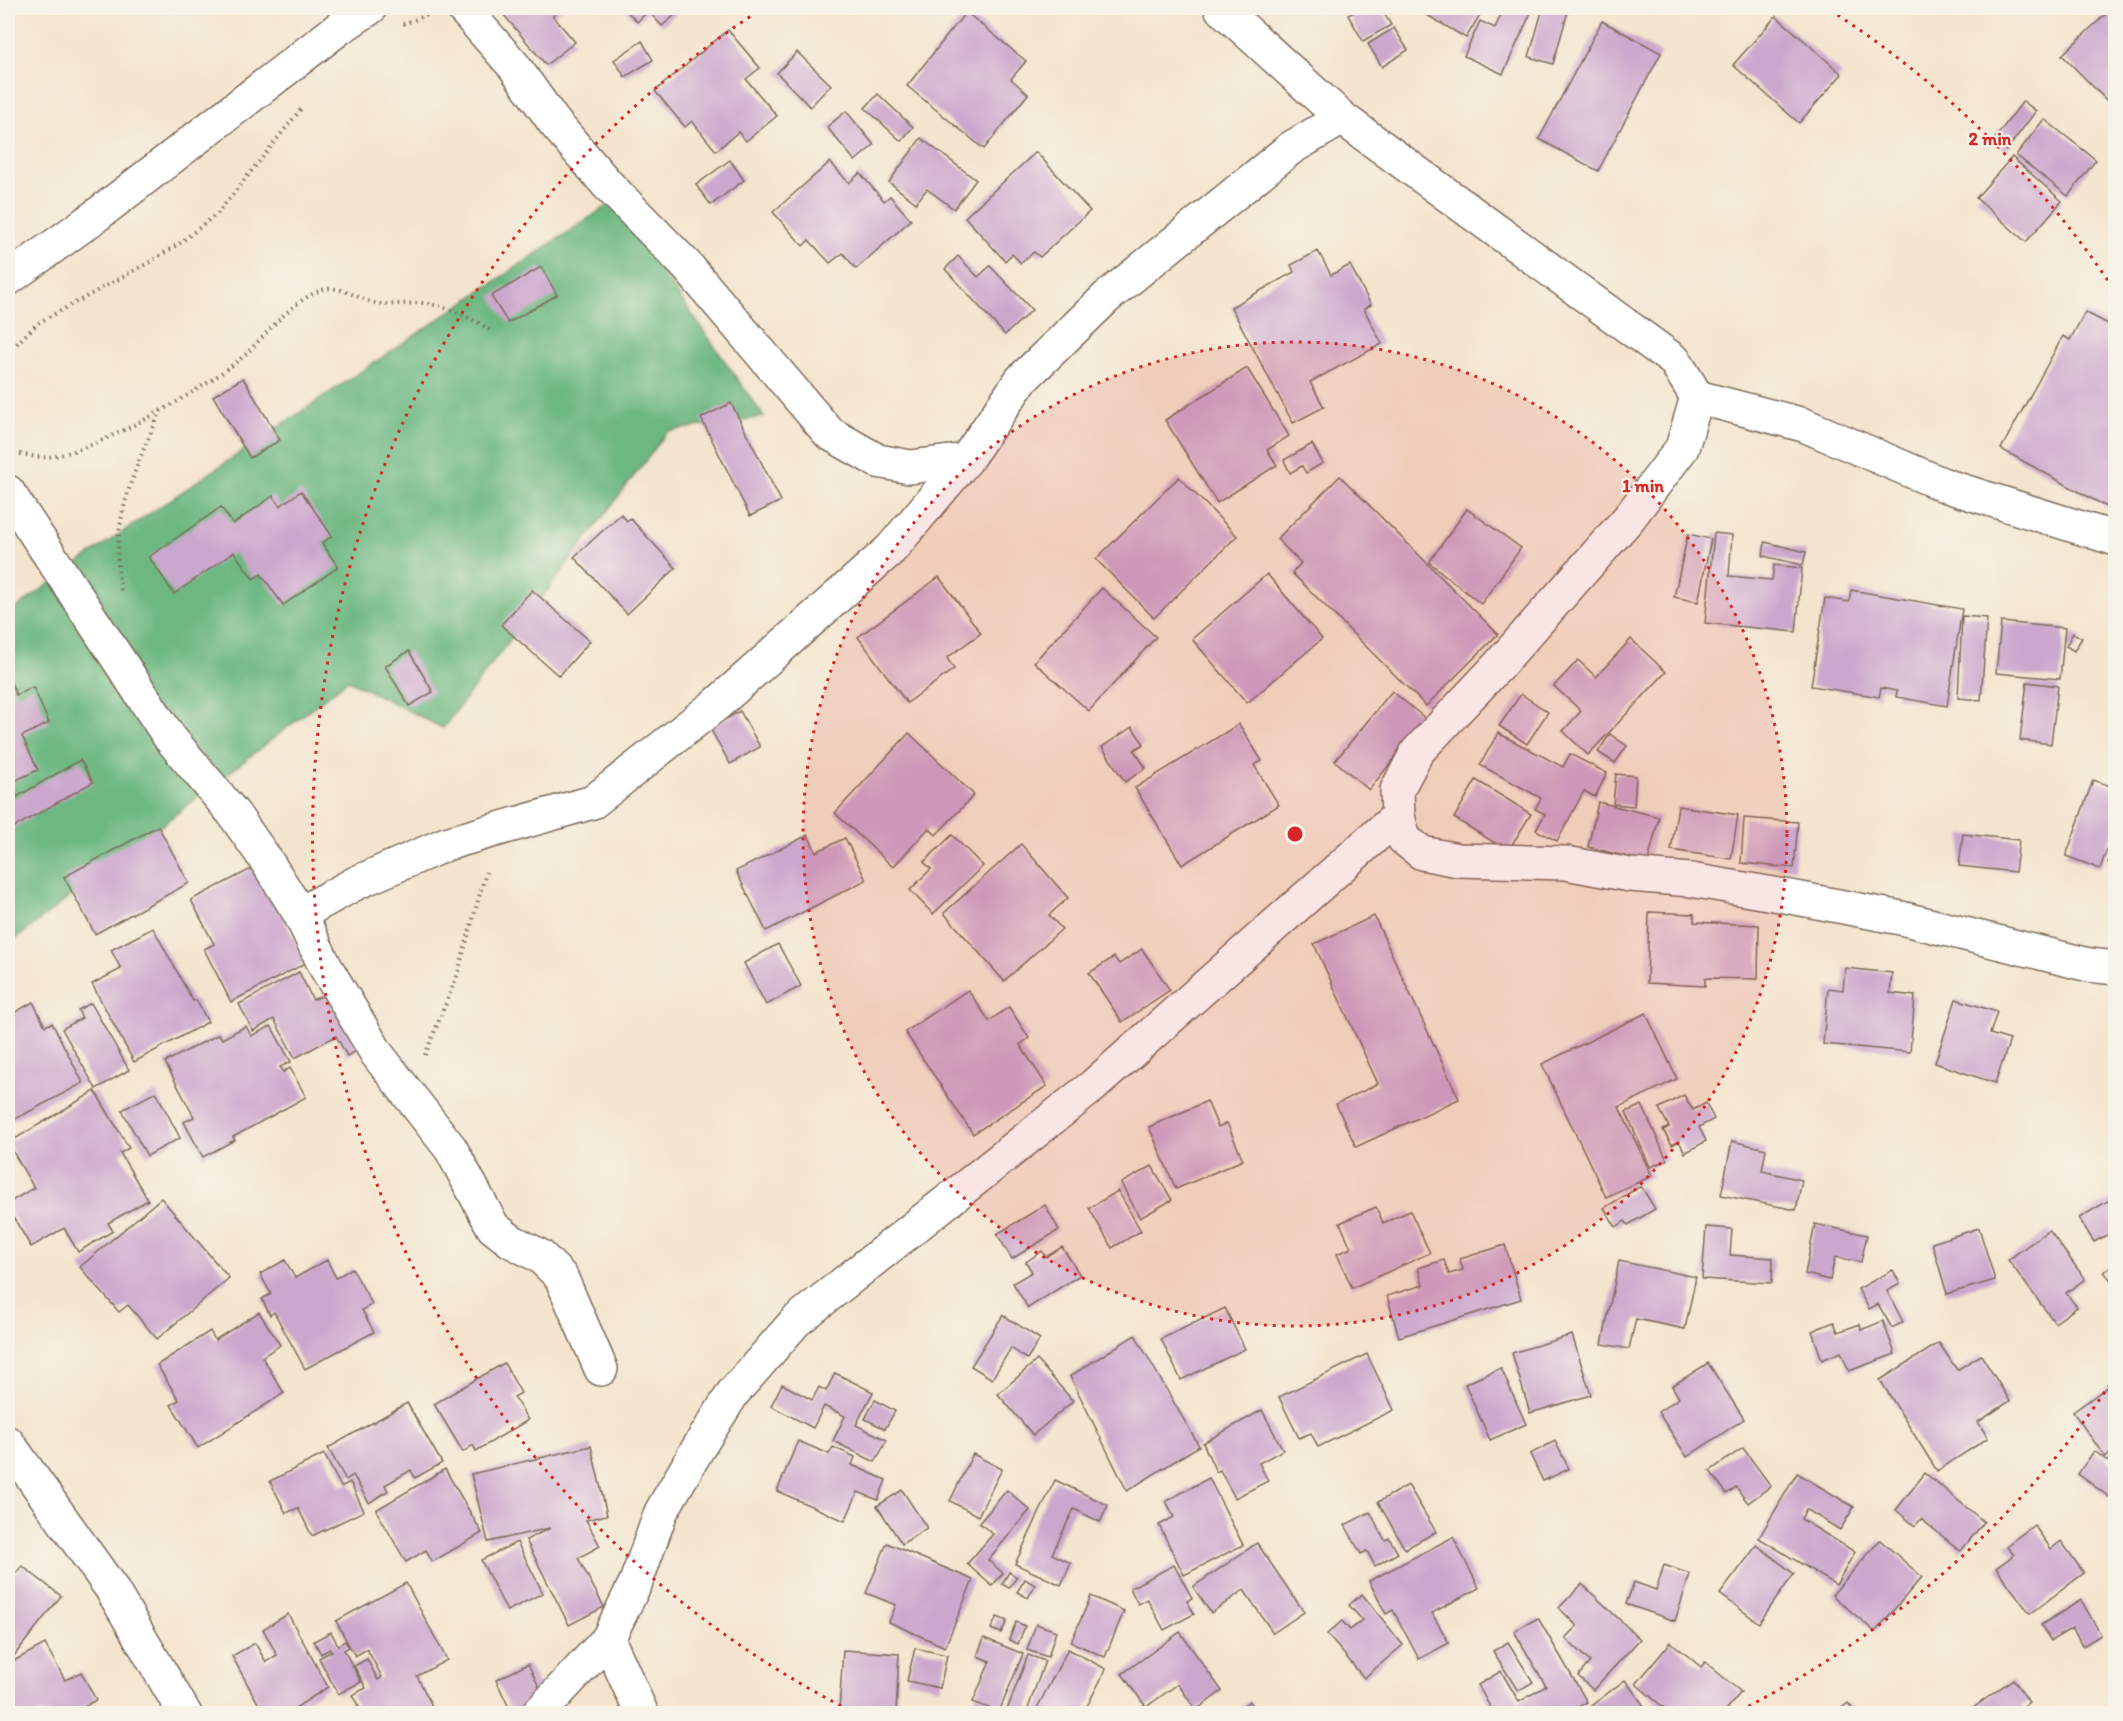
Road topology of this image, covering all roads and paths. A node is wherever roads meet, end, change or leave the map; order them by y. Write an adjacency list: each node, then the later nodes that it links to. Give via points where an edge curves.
1 (370, 8): 7 (street)
2 (1221, 8): 6 (street)
3 (449, 10): 4 (path); 13 (street, via 514,66 554,122 687,266 829,433 878,462 910,467)
4 (394, 31)
5 (308, 100): 9 (path, via 218,213 148,263 39,323)
6 (1342, 118): 10 (street, via 1675,361); 13 (street, via 1291,148 1107,297 1021,380)
7 (8, 279)
8 (490, 330): 11 (path, via 478,321 426,303 379,304 346,291 322,290 277,319 248,352 212,380)
9 (8, 352)
10 (1697, 397): 15 (street, via 1804,425 1944,485); 17 (street, via 1682,448 1629,518 1417,752 1397,790)
11 (161, 410): 12 (path, via 88,447 48,457); 16 (path, via 136,463 124,502 118,546)
12 (18, 454)
13 (966, 460): 18 (street, via 891,549 718,703 593,802)
14 (8, 492): 19 (street, via 170,738 233,813)
15 (2115, 539)
16 (122, 595)
17 (1398, 816): 20 (street, via 1404,839 1422,853 1458,860 1566,863 1713,884 1901,918); 24 (street, via 1093,1086 796,1321 733,1393 697,1450 661,1512 636,1582)
18 (495, 830): 19 (street, via 446,844 356,883); 21 (path, via 457,976 427,1048)
19 (300, 914): 21 (street, via 325,966 377,1054)
20 (2115, 968)
21 (416, 1104): 22 (street, via 451,1149 493,1227 540,1256 561,1277)
22 (601, 1369)
23 (8, 1443): 25 (street, via 111,1588)
24 (608, 1639): 26 (street); 27 (street)
25 (185, 1713)
26 (538, 1713)
27 (642, 1713)

